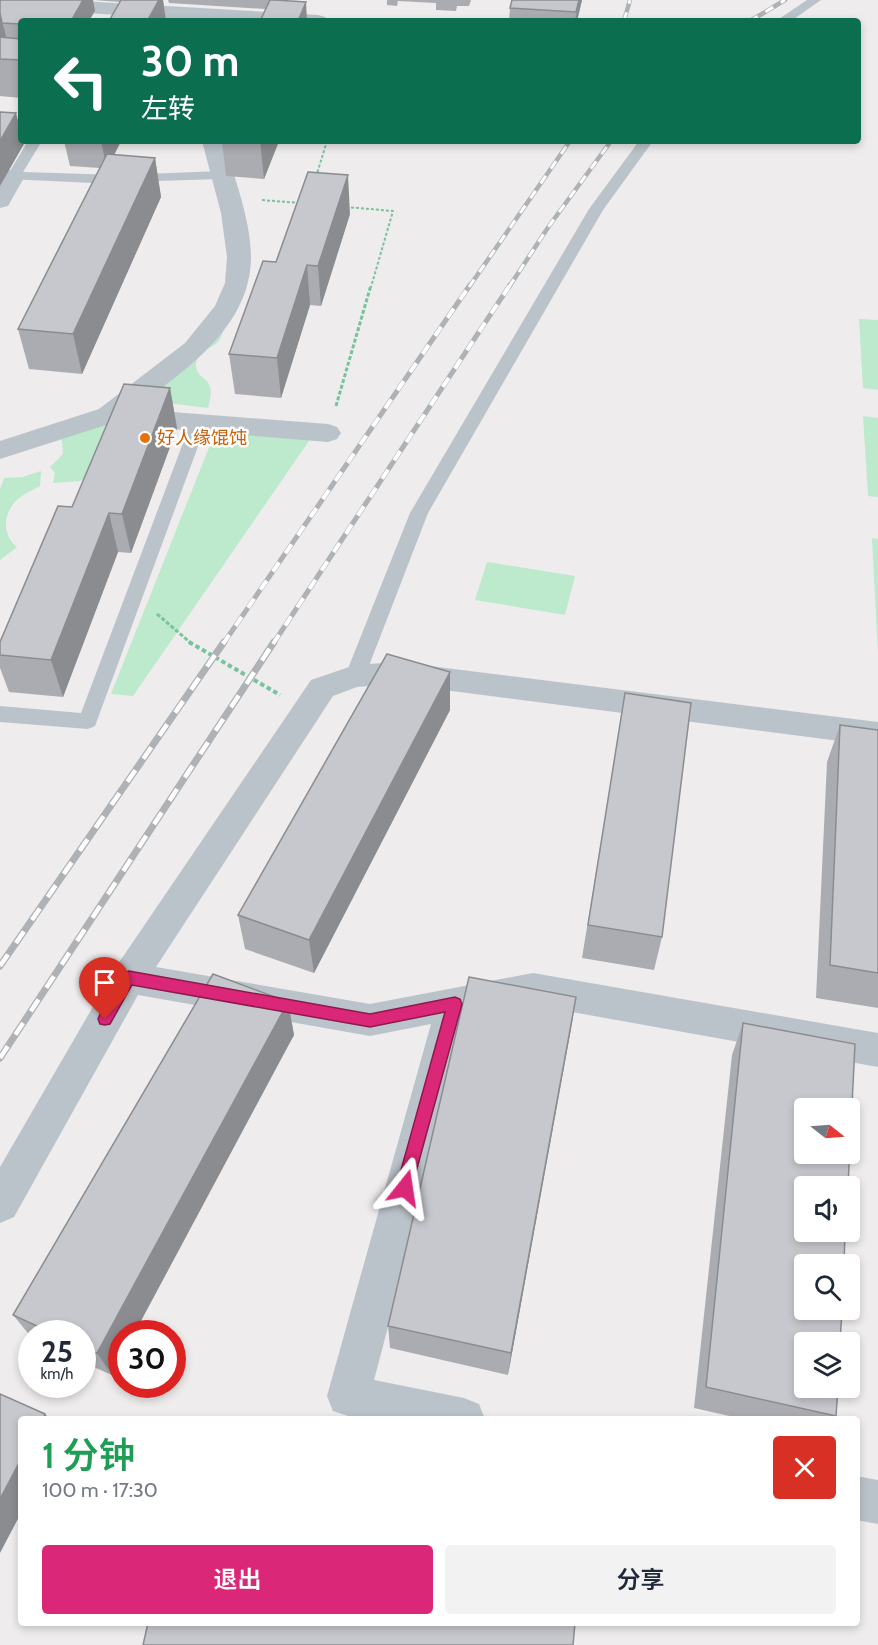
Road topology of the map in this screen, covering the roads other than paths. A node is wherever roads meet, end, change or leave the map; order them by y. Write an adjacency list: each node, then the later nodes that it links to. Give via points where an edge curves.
1 (300, 0): 6 (street)
2 (815, 0): 7 (lane)
3 (0, 2): 4 (street)
4 (151, 5): 5 (street)
5 (232, 18)
6 (292, 18)
7 (787, 18)
8 (32, 144): 11 (lane)
9 (214, 144): 12 (street)
10 (644, 144): 18 (lane, via 596,209 419,513)
11 (14, 176): 12 (lane); 13 (street)
12 (225, 186): 14 (street, via 239,258 234,291 221,319 187,354)
13 (0, 201)
14 (108, 415): 15 (street); 17 (street)
15 (199, 422): 16 (street); 19 (lane, via 88,721)
16 (328, 433)
17 (0, 450)
18 (355, 676): 20 (street, via 397,673); 21 (street, via 322,688)
19 (0, 714)
20 (878, 734)
21 (129, 978): 22 (street, via 370,1020); 24 (street)
22 (455, 1004): 23 (street, via 532,989); 25 (street, via 348,1396)
23 (878, 1050)
24 (0, 1204)
25 (449, 1416)
26 (860, 1499): 27 (street)
27 (878, 1502)

